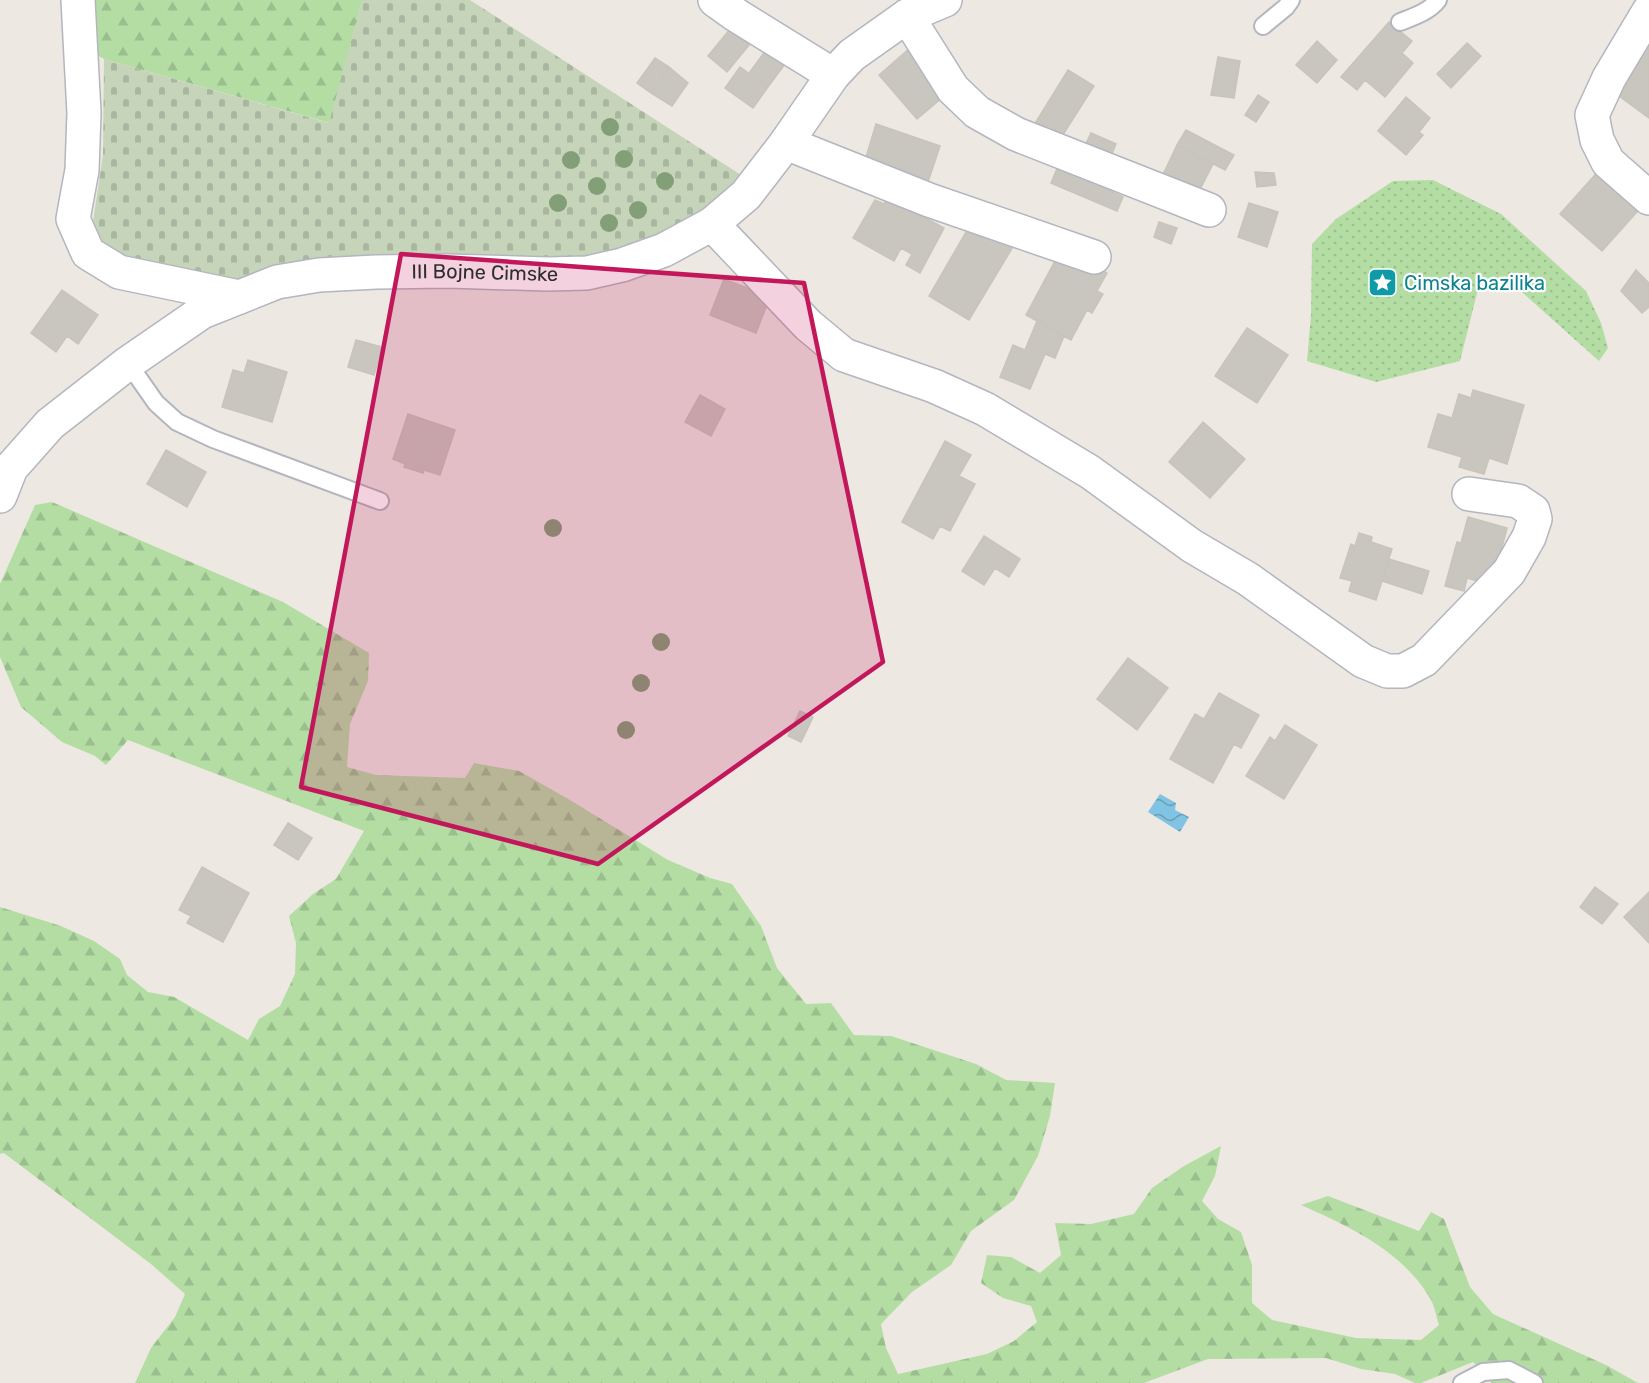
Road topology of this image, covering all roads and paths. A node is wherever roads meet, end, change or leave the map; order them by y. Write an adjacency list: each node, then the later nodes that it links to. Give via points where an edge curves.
1 (78, 0): 16 (street, via 84,113 82,170 73,219 88,253 119,272)
2 (715, 0): 10 (street)
3 (945, 0): 7 (street, III Bojne Cimske)
4 (1292, 0): 9 (lane)
5 (1438, 0): 8 (lane)
6 (1649, 11): 12 (street, via 1592,115 1608,162)
7 (907, 16): 10 (street, III Bojne Cimske, via 852,55); 13 (street, via 952,89 978,112 1016,134)
8 (1400, 22)
9 (1263, 26)
10 (833, 75): 11 (street, III Bojne Cimske)
11 (786, 143): 14 (street, III Bojne Cimske, via 746,195); 15 (street, via 930,200)
12 (1649, 198)
13 (1209, 210)
14 (712, 224): 16 (street, III Bojne Cimske, via 664,250 587,273 448,271 319,275 277,282); 18 (street, via 808,325 844,355 934,386 985,409 1090,472 1182,540 1248,579 1363,661 1387,671 1403,671 1424,660 1509,572 1529,537 1535,519 1525,504)
15 (1094, 257)
16 (239, 297): 17 (street, III Bojne Cimske, via 202,312)
17 (128, 363): 19 (street, III Bojne Cimske, via 50,424 11,468); 20 (lane, via 156,403 177,422)
18 (1469, 495)
19 (0, 496)
20 (380, 501)
21 (1462, 1383): 22 (lane, via 1483,1372 1509,1370)
22 (1534, 1383)

